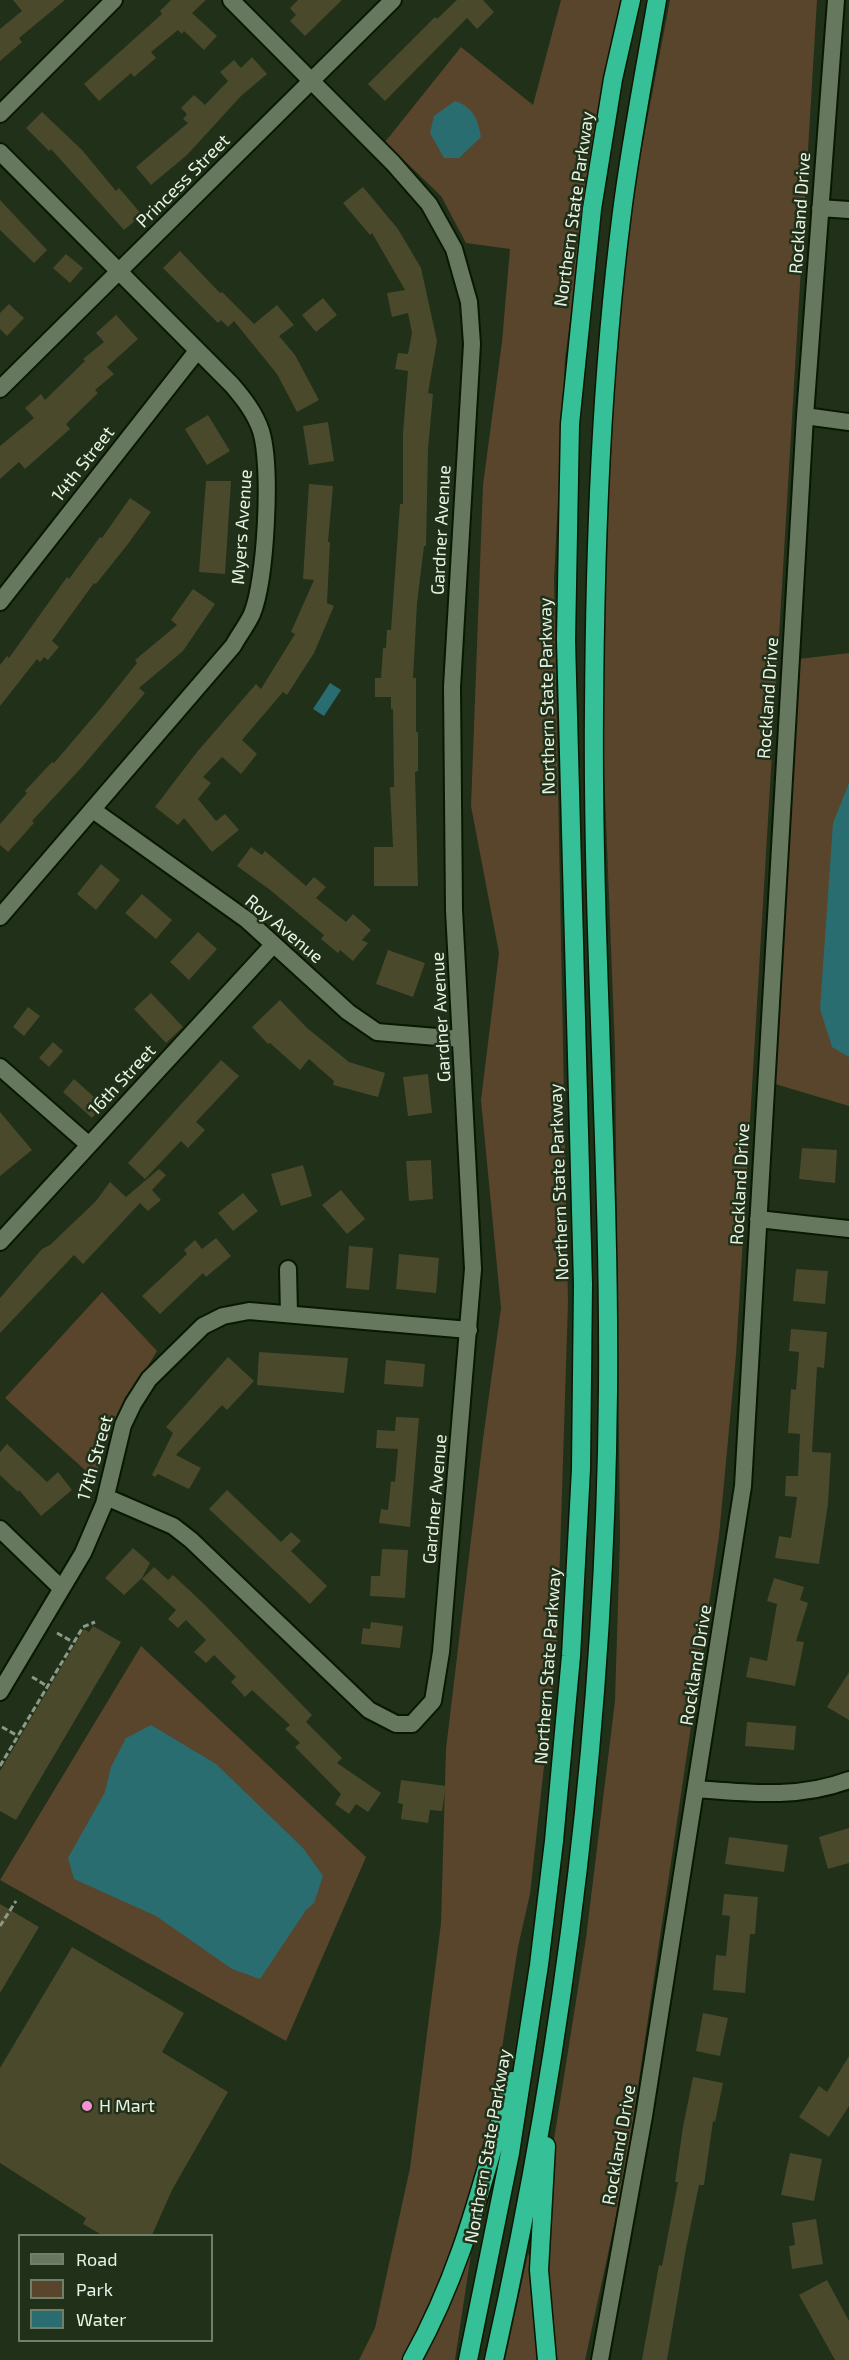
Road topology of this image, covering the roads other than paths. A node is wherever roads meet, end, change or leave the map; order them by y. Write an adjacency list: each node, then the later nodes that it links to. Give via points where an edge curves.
1 (114, 0): 8 (street)
2 (231, 0): 7 (street, Gardner Avenue)
3 (393, 0): 7 (street, Princess Street)
4 (631, 0): 36 (highway, Northern State Parkway, via 613,79 592,209 570,424 566,640 583,1284 581,1469 567,1716 547,1901)
5 (657, 0): 37 (highway, via 622,209 605,378 594,724 595,888 608,1282 606,1457 588,1761)
6 (836, 0): 10 (street, Rockland Drive)
7 (311, 81): 12 (street, Princess Street); 21 (street, Gardner Avenue, via 429,204 454,249 469,302 472,344 452,687 454,910)
8 (0, 114)
9 (0, 152): 12 (street, Myers Avenue)
10 (820, 208): 11 (street); 15 (street, Rockland Drive)
11 (849, 210)
12 (118, 272): 13 (street, Myers Avenue); 14 (street, Princess Street)
13 (197, 351): 17 (street, 14th Street); 18 (street, Myers Avenue, via 249,405 264,444 266,506 258,592 252,614 233,646)
14 (0, 389)
15 (805, 416): 16 (street); 24 (street, Rockland Drive)
16 (849, 422)
17 (0, 602)
18 (93, 810): 19 (street, Myers Avenue); 20 (street, Roy Avenue, via 247,920)
19 (0, 917)
20 (273, 945): 21 (street, Roy Avenue, via 348,1012 377,1032); 23 (street, 16th Street)
21 (461, 1039): 29 (street, Gardner Avenue, via 473,1269)
22 (0, 1067): 23 (street)
23 (89, 1145): 26 (street, 16th Street)
24 (758, 1220): 25 (street); 35 (street, Rockland Drive, via 743,1486)
25 (849, 1229)
26 (0, 1242)
27 (288, 1269): 28 (street)
28 (289, 1314): 29 (street, 17th Street); 30 (street, 17th Street, via 249,1311 223,1317 203,1326 184,1342 149,1379 133,1404 123,1425)
29 (469, 1329): 30 (street, Gardner Avenue, via 441,1652 433,1701 412,1724 396,1724 369,1710 173,1526)
30 (106, 1497): 32 (street, 17th Street, via 83,1553)
31 (0, 1529): 32 (street)
32 (61, 1588): 33 (street, 17th Street)
33 (0, 1692)
34 (849, 1780): 35 (street, via 788,1794)
35 (697, 1789): 42 (street, Rockland Drive)
36 (528, 2027): 38 (highway, via 468,2237 439,2308); 39 (highway, Northern State Parkway, via 510,2153)
37 (548, 2083): 40 (highway); 41 (highway, via 539,2251)
38 (411, 2360)
39 (468, 2360)
40 (494, 2360)
41 (547, 2360)
42 (600, 2360)

